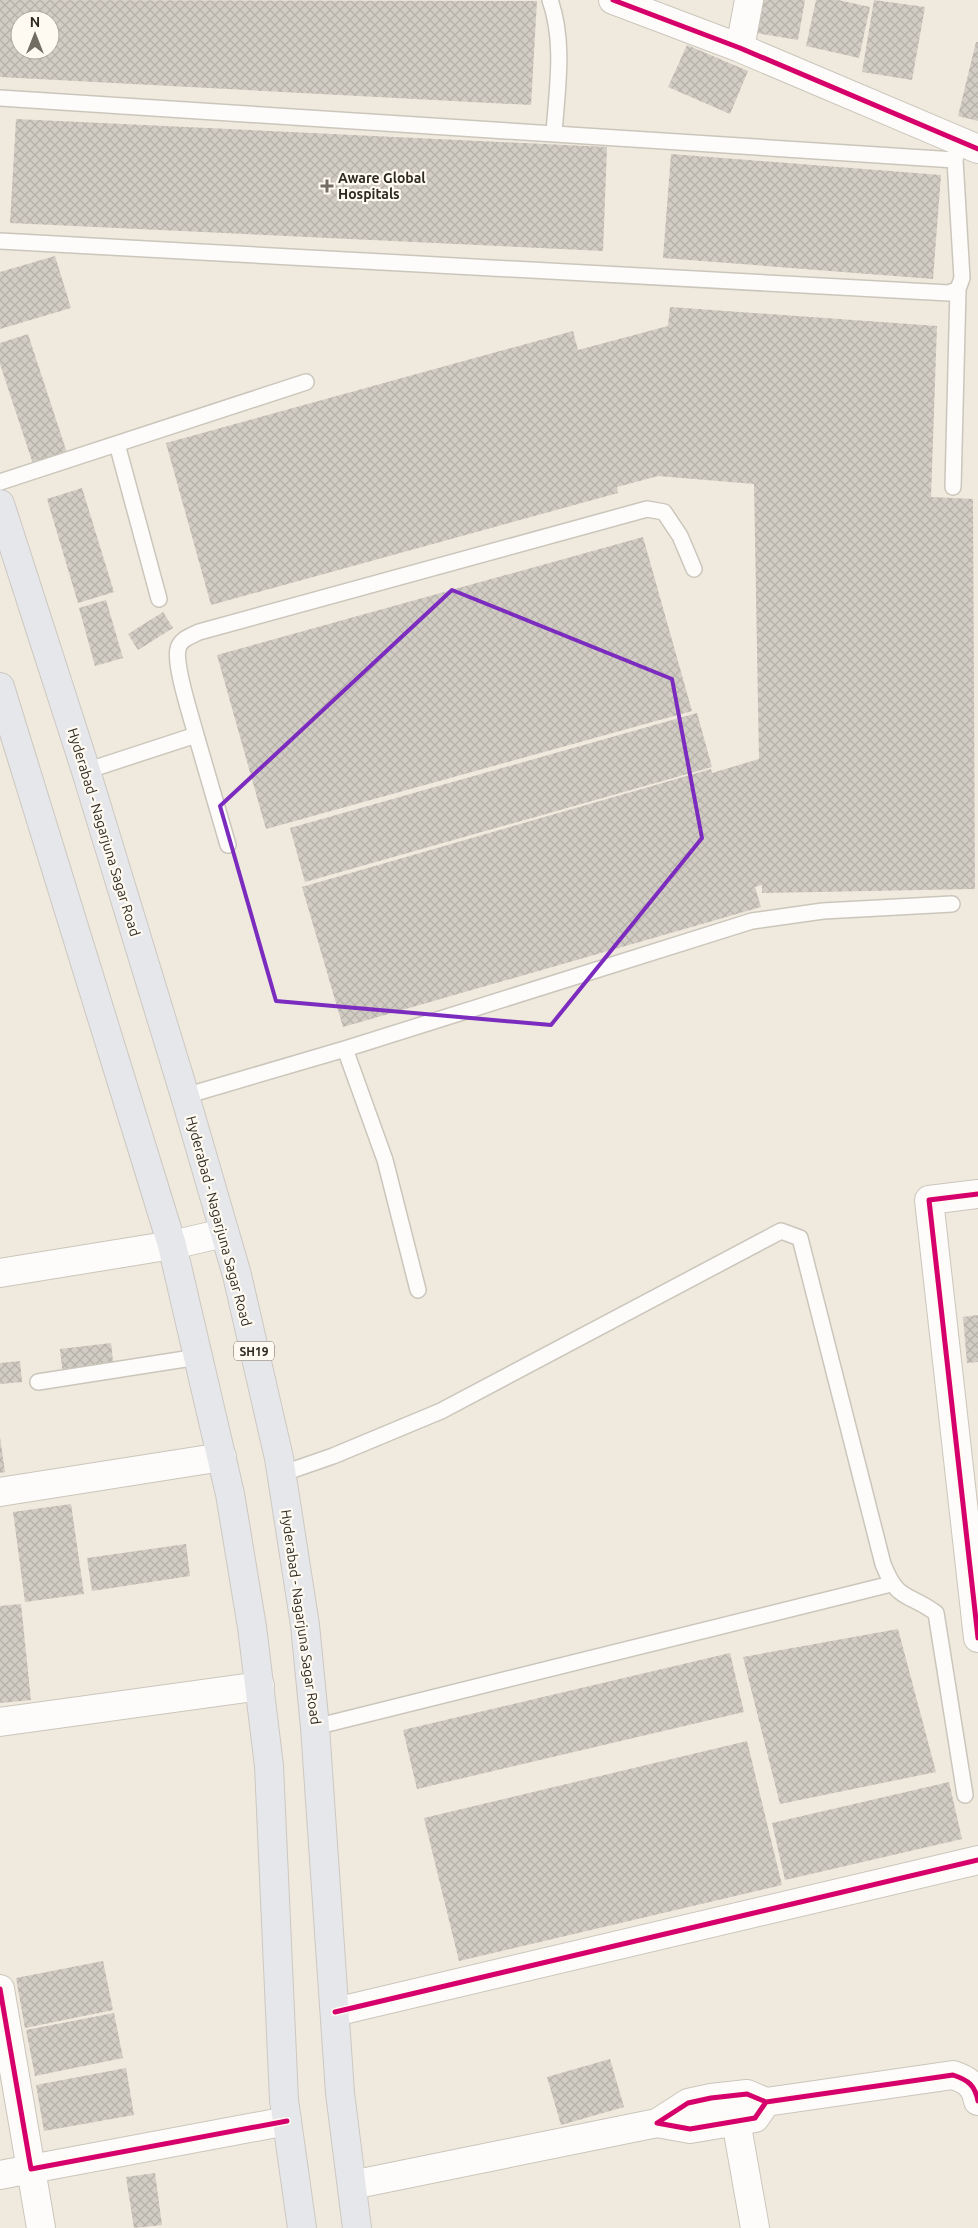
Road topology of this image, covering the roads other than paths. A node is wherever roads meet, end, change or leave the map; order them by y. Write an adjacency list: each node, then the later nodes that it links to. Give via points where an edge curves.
1 (550, 0): 6 (lane, via 557,18 559,64)
2 (613, 0): 4 (street)
3 (749, 0): 4 (street)
4 (740, 48): 7 (street)
5 (0, 98): 6 (lane)
6 (554, 132): 7 (lane)
7 (965, 150): 9 (lane, via 962,278)
8 (0, 241): 9 (lane, via 939,293)
9 (958, 289): 13 (lane)
10 (306, 382): 11 (lane)
11 (116, 444): 12 (lane); 16 (lane)
12 (0, 482)
13 (952, 487)
14 (0, 504): 19 (main road, Hyderabad - Nagarjuna Sagar Road / SH19)
15 (694, 569): 18 (lane, via 680,536 664,512 647,509 198,632 185,639 178,648 178,661)
16 (160, 599)
17 (0, 687): 26 (main road)
18 (196, 735): 19 (lane); 20 (lane)
19 (86, 771): 23 (main road, Hyderabad - Nagarjuna Sagar Road / SH19)
20 (228, 845)
21 (952, 904): 22 (lane, via 823,910 752,921)
22 (345, 1049): 23 (lane); 28 (lane, via 385,1160)
23 (185, 1096): 25 (main road, Hyderabad - Nagarjuna Sagar Road / SH19)
24 (978, 1194): 35 (street, via 929,1200)
25 (224, 1233): 26 (street); 32 (main road, Hyderabad - Nagarjuna Sagar Road / SH19, via 237,1275)
26 (172, 1245): 27 (street); 29 (main road)
27 (0, 1273)
28 (418, 1290)
29 (198, 1357): 30 (lane); 31 (main road)
30 (38, 1382)
31 (222, 1457): 33 (street); 36 (main road)
32 (281, 1474): 34 (lane, via 441,1411 781,1231 800,1238); 38 (main road, Hyderabad - Nagarjuna Sagar Road / SH19, via 305,1625)
33 (0, 1492)
34 (891, 1584): 38 (lane); 39 (lane, via 903,1596 936,1613)
35 (978, 1638)
36 (260, 1686): 37 (street); 45 (main road, via 268,1766)
37 (0, 1722)
38 (315, 1727): 42 (main road, Hyderabad - Nagarjuna Sagar Road / SH19)
39 (965, 1794)
40 (978, 1860): 42 (street)
41 (0, 1989): 48 (street)
42 (335, 2012): 50 (main road, Hyderabad - Nagarjuna Sagar Road / SH19, via 340,2093)
43 (978, 2101): 44 (street, via 968,2080 954,2076)
44 (766, 2102): 46 (street, via 755,2118); 47 (street, via 747,2094 711,2098 688,2103)
45 (287, 2121): 48 (street); 52 (main road)
46 (736, 2121): 47 (street, via 690,2129); 54 (street)
47 (657, 2123): 50 (street)
48 (31, 2169): 49 (street); 51 (street)
49 (0, 2174)
50 (352, 2184): 53 (main road, Hyderabad - Nagarjuna Sagar Road / SH19)
51 (40, 2228)
52 (302, 2228)
53 (357, 2228)
54 (756, 2228)

